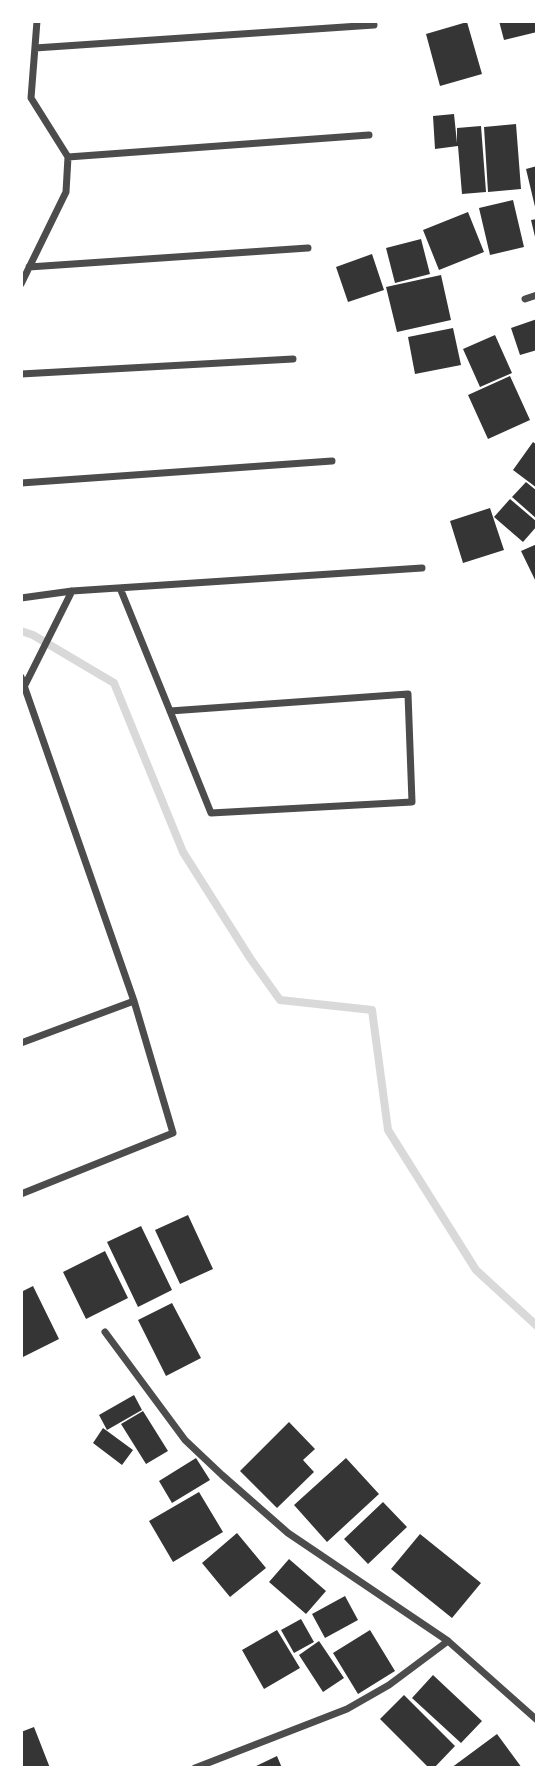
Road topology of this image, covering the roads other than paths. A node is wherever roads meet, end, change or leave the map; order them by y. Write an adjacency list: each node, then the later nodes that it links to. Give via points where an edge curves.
1 (37, 21): 3 (street)
2 (374, 25): 3 (street)
3 (35, 48): 5 (street, via 32,98)
4 (369, 135): 5 (street)
5 (68, 157): 7 (street, via 66,191)
6 (308, 248): 7 (street)
7 (29, 268): 8 (street)
8 (21, 284)
9 (537, 295): 10 (street)
10 (524, 299)
11 (293, 359): 12 (street)
12 (21, 374)
13 (332, 461): 14 (street)
14 (21, 484)
15 (422, 568): 16 (street)
16 (120, 588): 17 (street); 20 (street)
17 (72, 591): 18 (street); 19 (street)
18 (21, 598)
19 (23, 681): 21 (street)
20 (170, 712): 20 (street, via 211,813 412,802 408,694)
21 (134, 1001): 22 (street); 23 (street, via 173,1133)
22 (21, 1043)
23 (21, 1194)
24 (105, 1332): 25 (street, via 185,1440 222,1475 288,1533)
25 (448, 1641): 26 (street); 27 (street, via 389,1685 347,1709)
26 (537, 1720)
27 (195, 1768)

